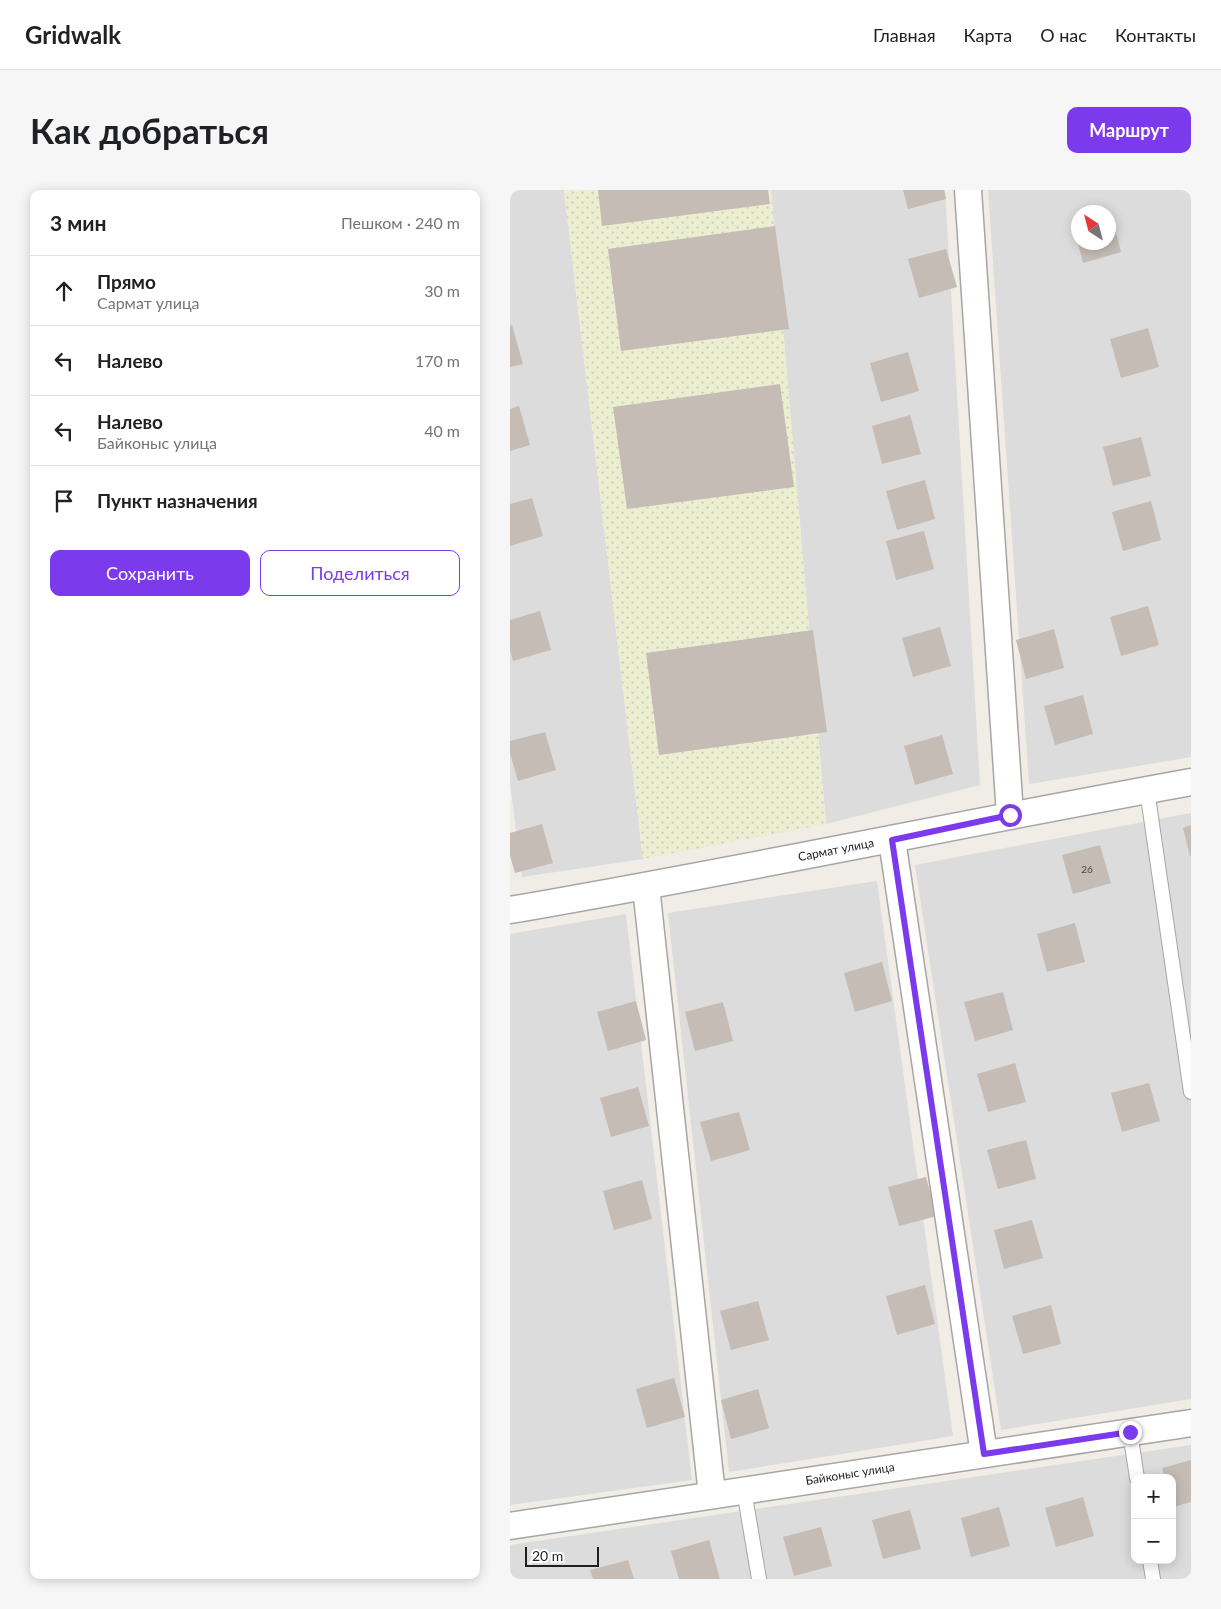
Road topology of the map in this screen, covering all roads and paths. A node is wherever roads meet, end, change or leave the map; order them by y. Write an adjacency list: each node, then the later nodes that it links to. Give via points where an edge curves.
1 (968, 190): 4 (street)
2 (1191, 782): 3 (street, Сармат улица)
3 (1148, 790): 4 (street, Сармат улица); 8 (lane)
4 (1010, 815): 5 (street, Сармат улица)
5 (892, 840): 6 (street, Сармат улица); 11 (street)
6 (646, 887): 7 (street, Сармат улица); 14 (street)
7 (510, 910)
8 (1191, 1092)
9 (1191, 1423): 10 (street, Байконыс улица)
10 (1130, 1432): 11 (street, Байконыс улица); 12 (lane)
11 (984, 1454): 13 (street, Байконыс улица)
12 (1136, 1474)
13 (744, 1490): 14 (street, Байконыс улица); 17 (lane)
14 (712, 1495): 15 (street, Байконыс улица)
15 (510, 1526)
16 (1151, 1564): 18 (lane)
17 (759, 1579)
18 (1153, 1579)

